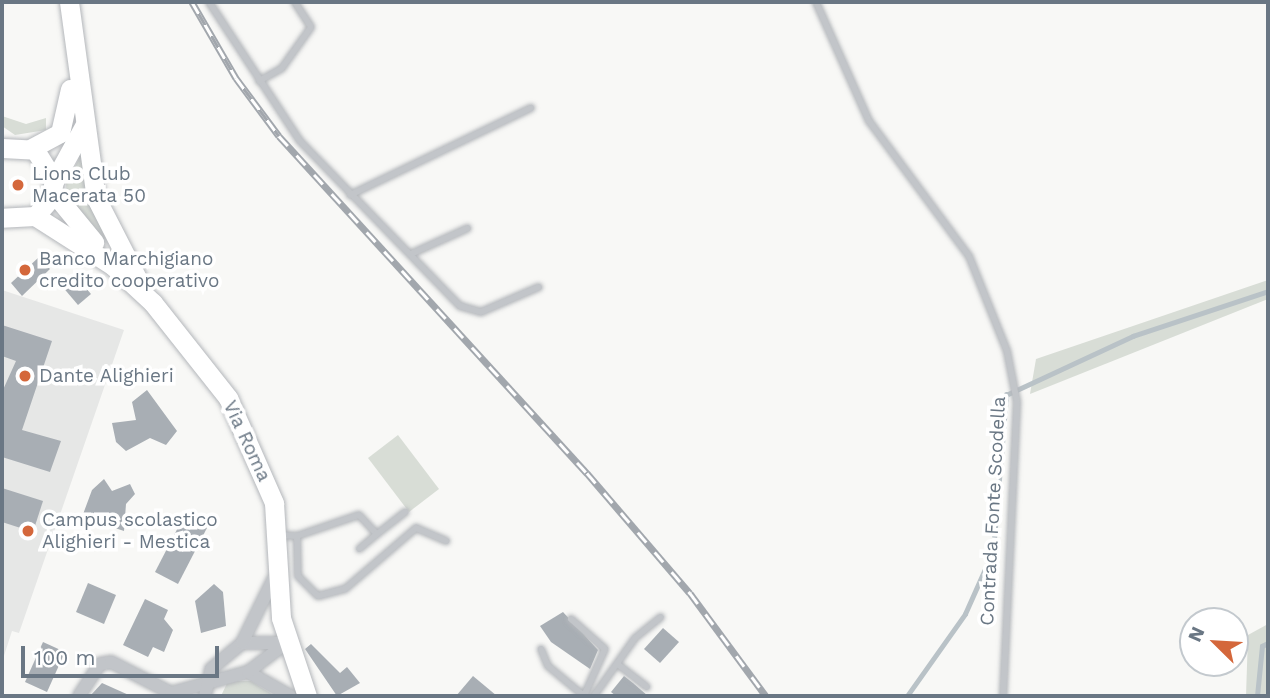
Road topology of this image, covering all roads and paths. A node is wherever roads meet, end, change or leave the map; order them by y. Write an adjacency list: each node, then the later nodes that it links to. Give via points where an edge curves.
1 (58, 2): 10 (main road, via 71,108 60,133)
2 (69, 2): 8 (main road)
3 (209, 2): 6 (lane)
4 (295, 2): 6 (lane, via 311,27 282,68)
5 (816, 2): 40 (lane, Contrada Fonte Scodella, via 869,121 969,256 1014,377 1017,402)
6 (259, 81): 12 (lane, via 300,141)
7 (531, 108): 12 (lane)
8 (84, 126): 11 (main road); 19 (main road, via 105,224)
9 (2, 148): 10 (main road)
10 (32, 148): 11 (main road, Via Roma, via 49,163)
11 (54, 187): 13 (main road); 17 (main road, Via Roma)
12 (350, 195): 16 (lane)
13 (35, 216): 14 (main road); 17 (main road, Via Roma)
14 (2, 218)
15 (468, 228): 16 (lane)
16 (413, 253): 18 (lane, via 472,313)
17 (112, 265): 19 (main road, Via Roma)
18 (539, 287)
19 (153, 303): 22 (main road, Via Roma, via 228,398 264,472)
20 (405, 512): 21 (lane)
21 (377, 534): 22 (lane, via 359,515); 24 (lane)
22 (287, 535): 23 (lane, via 298,576 318,596 345,589 416,528); 25 (main road, Via Roma)
23 (446, 541)
24 (359, 549)
25 (276, 572): 28 (street); 29 (main road, Via Roma)
26 (661, 617): 31 (lane, via 635,638)
27 (571, 619): 38 (lane, via 605,649)
28 (242, 643): 29 (street); 34 (street, via 211,668)
29 (286, 643): 32 (street); 37 (main road, Via Roma)
30 (541, 649): 38 (lane, via 548,666)
31 (621, 666): 33 (lane); 39 (lane)
32 (248, 672): 34 (street); 36 (street)
33 (647, 687)
34 (204, 691): 35 (street, via 171,694 111,662 93,671)
35 (79, 696)
36 (290, 696)
37 (307, 696)
38 (584, 696)
39 (594, 696)
40 (1003, 696)

